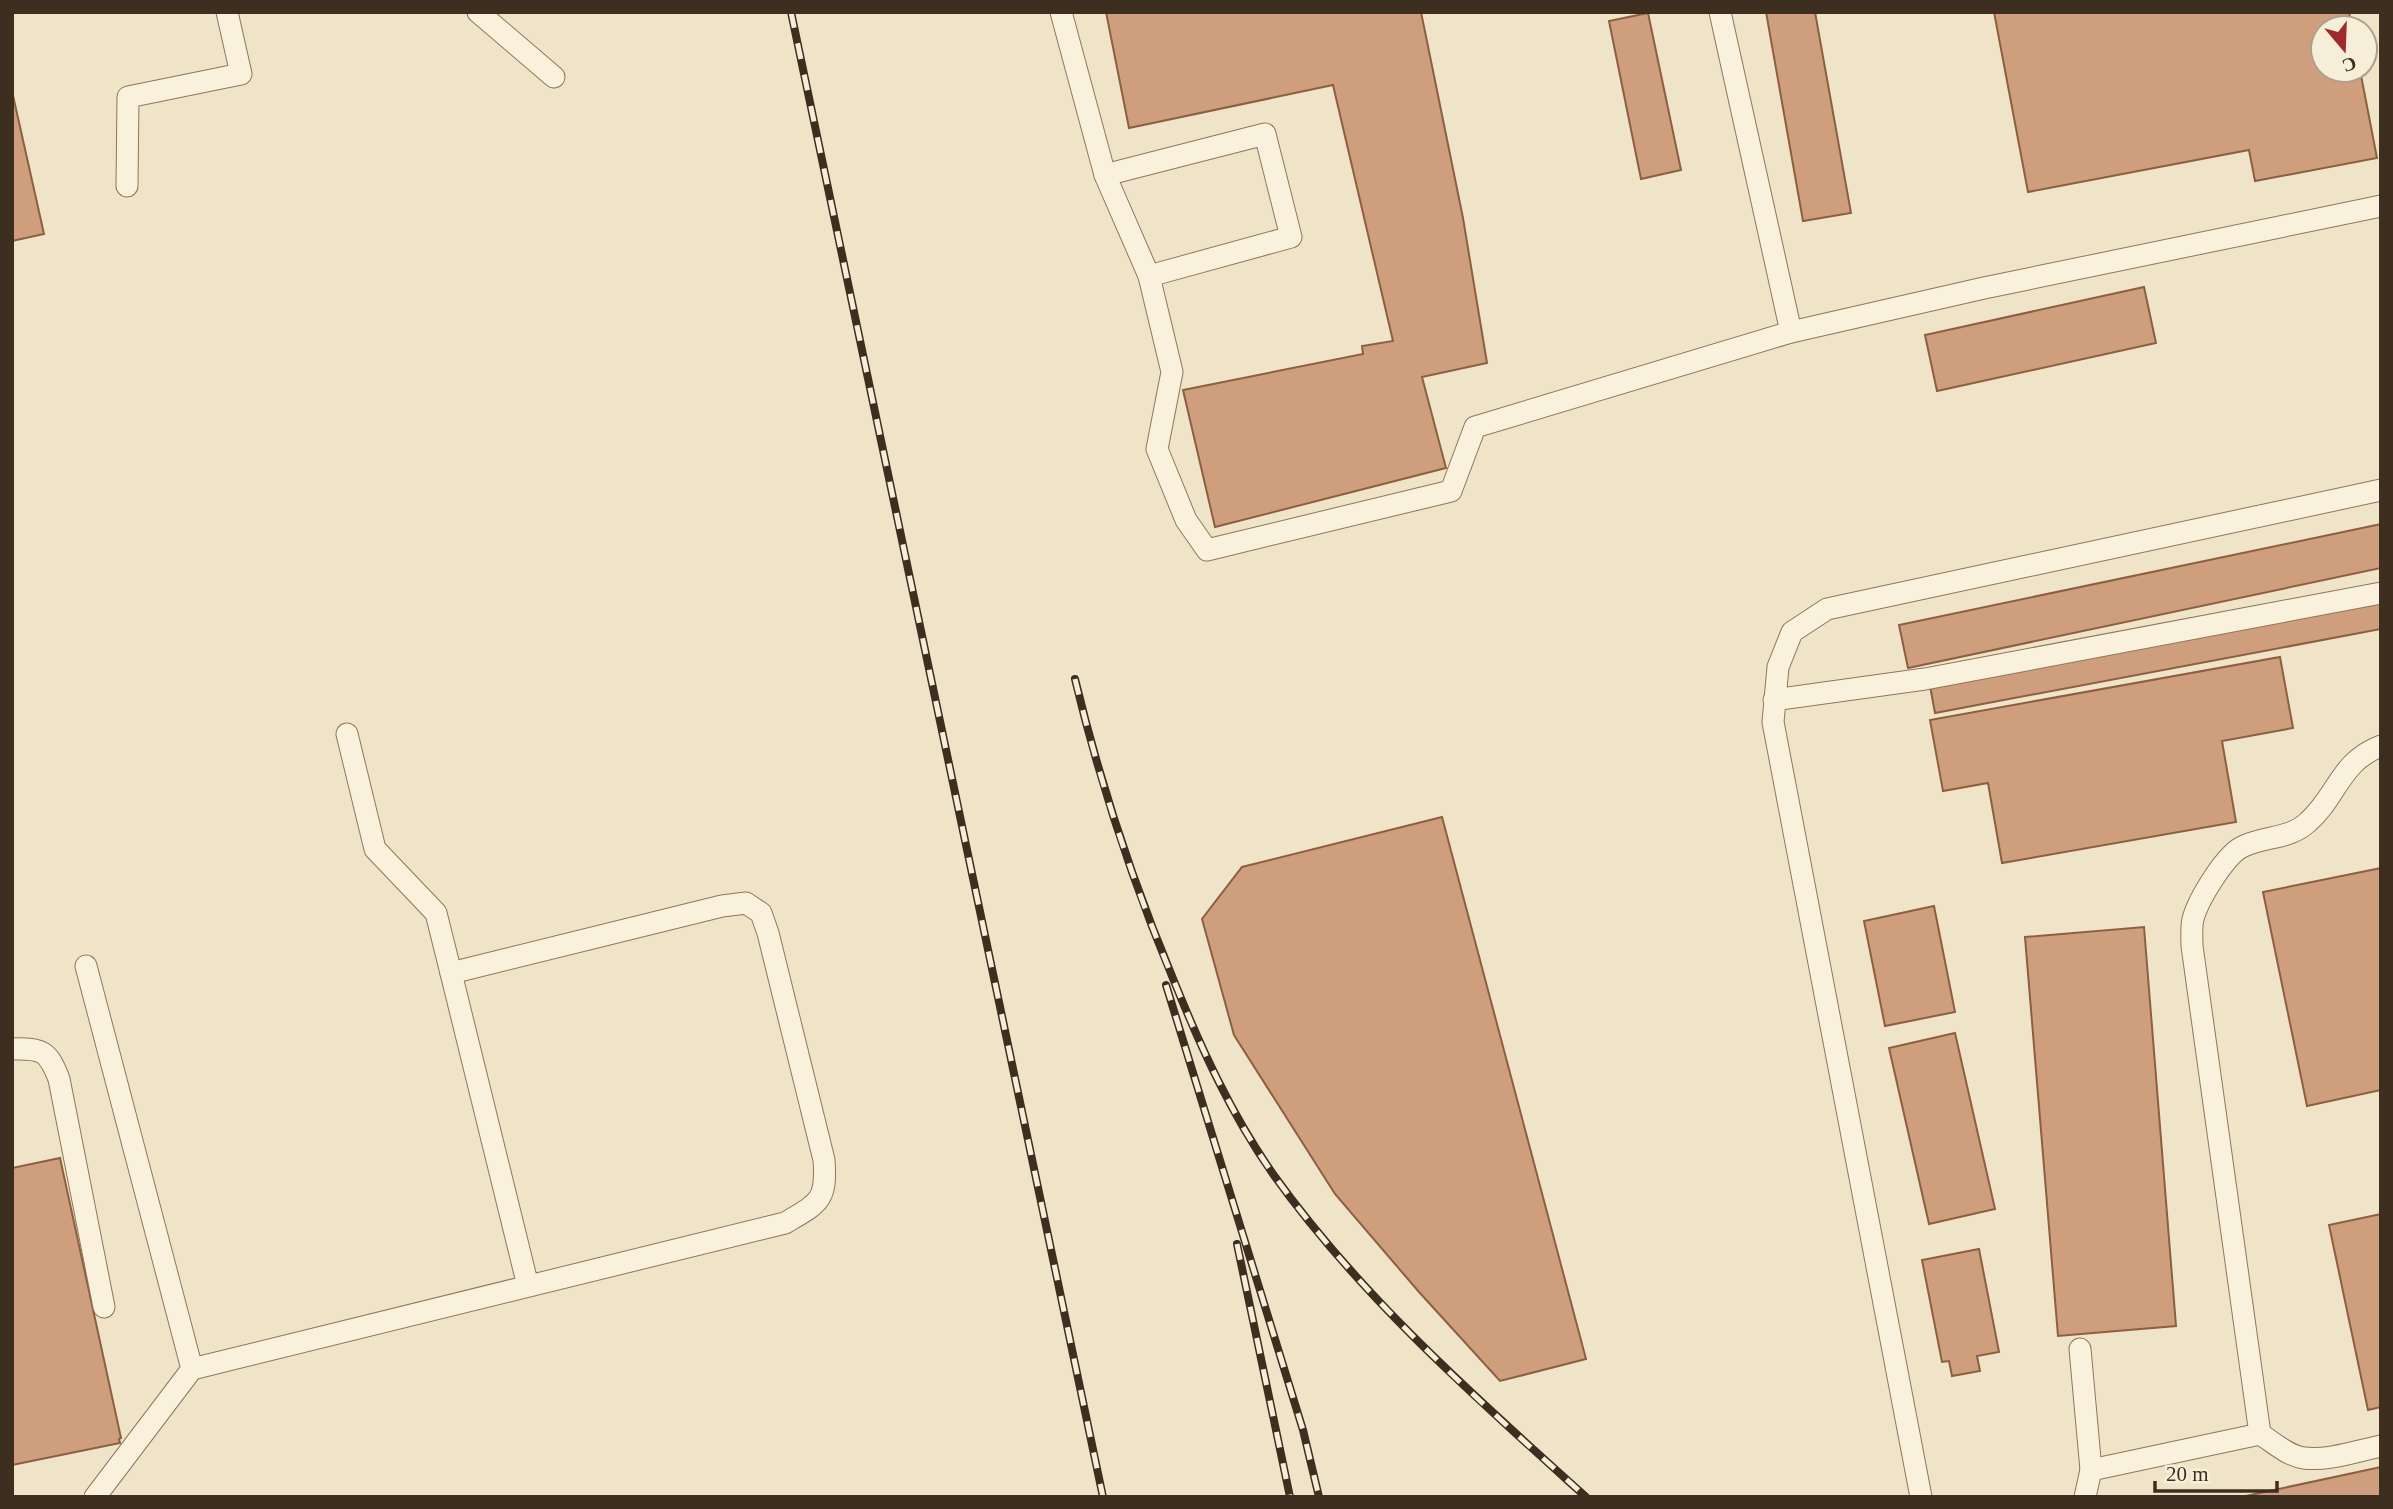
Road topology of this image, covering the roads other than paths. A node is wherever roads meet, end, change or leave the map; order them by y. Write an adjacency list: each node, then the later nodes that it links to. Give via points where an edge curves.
1 (227, 12): 7 (lane, via 241,74 128,97)
2 (478, 12): 5 (lane)
3 (1060, 12): 6 (lane)
4 (1720, 12): 10 (lane)
5 (554, 77)
6 (1105, 175): 9 (lane); 9 (lane, via 1265,134 1291,237)
7 (127, 186)
8 (2381, 206): 10 (lane)
9 (1149, 276): 10 (lane, via 1172,372 1157,449 1186,520 1207,550 1451,491 1475,427)
10 (1791, 332)
11 (2381, 489): 13 (lane, via 1828,609 1792,632 1779,667)
12 (2381, 593): 13 (lane, via 1925,678)
13 (1774, 700): 27 (lane, via 1773,722)
14 (347, 734): 17 (lane, via 375,849 436,913)
15 (2381, 746): 23 (lane, via 2352,763 2303,826 2233,853 2192,920)
16 (86, 966): 22 (lane)
17 (451, 972): 19 (lane); 19 (lane, via 746,903 761,913 775,960 824,1160 826,1186 814,1206 785,1223)
18 (12, 1049): 20 (lane, via 38,1049 51,1058 59,1079)
19 (528, 1286): 22 (lane)
20 (104, 1307)
21 (2080, 1349): 25 (lane)
22 (192, 1369): 26 (lane)
23 (2260, 1434): 24 (lane, via 2302,1458); 25 (lane)
24 (2381, 1446)
25 (2091, 1470): 28 (lane)
26 (95, 1497)
27 (1921, 1497)
28 (2085, 1497)

